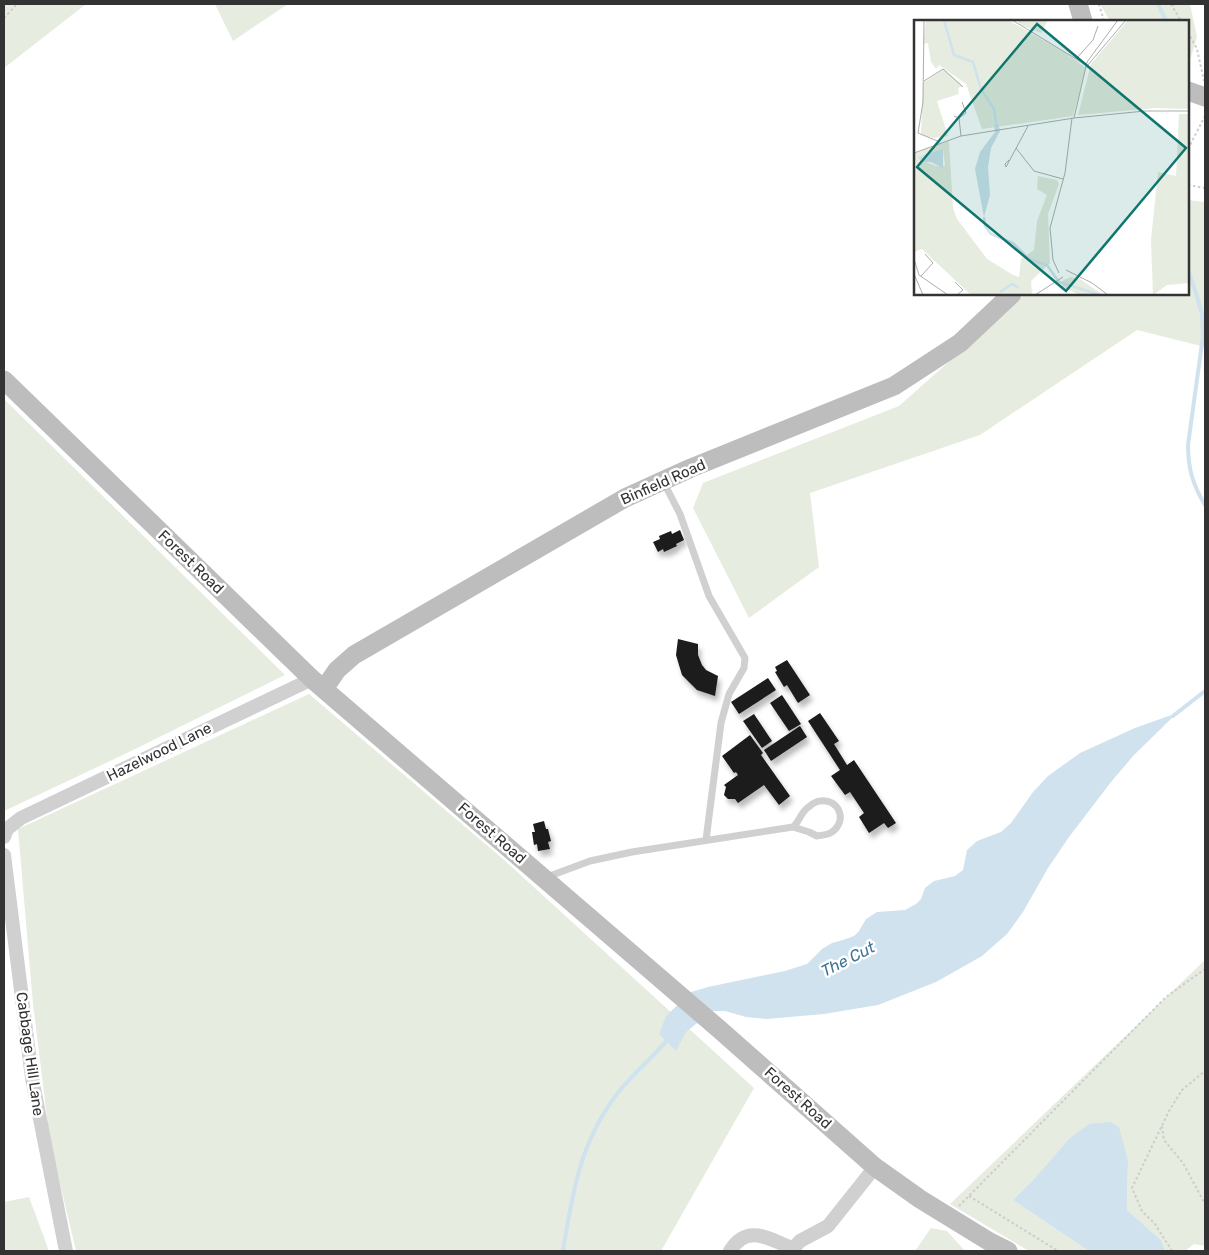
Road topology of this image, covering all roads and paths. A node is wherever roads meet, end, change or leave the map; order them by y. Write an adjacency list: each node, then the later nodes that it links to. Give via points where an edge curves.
1 (18, 4): 5 (path)
2 (1099, 4): 6 (path)
3 (1179, 4): 4 (path)
4 (1172, 5): 7 (path)
5 (4, 18)
6 (1104, 20)
7 (1181, 20)
8 (1189, 34): 9 (path, via 1197,49)
9 (1196, 92)
10 (1205, 116): 11 (path)
11 (1189, 147)
12 (1189, 185): 13 (path)
13 (1205, 188)
14 (1011, 295): 16 (main road, Binfield Road, via 960,342 894,386)
15 (4, 380): 17 (main road, Forest Road)
16 (663, 481): 17 (main road, Binfield Road, via 625,498 354,655); 20 (lane, via 680,514 709,596 745,658 744,668 729,694 721,723)
17 (318, 684): 19 (street, Hazelwood Lane, via 21,818); 22 (main road, Forest Road)
18 (793, 827): 18 (lane, via 805,809 820,801 837,807 841,820 830,833 817,836); 20 (lane)
19 (5, 832)
20 (706, 840): 22 (lane, via 590,861)
21 (4, 855): 23 (street, Cabbage Hill Lane)
22 (544, 878): 27 (main road, Forest Road)
23 (8, 917): 31 (street, Cabbage Hill Lane, via 32,1078)
24 (1205, 969): 34 (path, via 1166,997 969,1196)
25 (1205, 1072): 26 (path, via 1182,1090)
26 (1162, 1126): 28 (path, via 1164,1140 1183,1163); 35 (path, via 1132,1188 1142,1211 1155,1224)
27 (875, 1167): 29 (main road, Forest Road); 30 (street, via 828,1226 800,1241)
28 (1205, 1204)
29 (989, 1246): 33 (main road, Forest Road)
30 (792, 1250): 32 (street, via 751,1234 736,1242)
31 (66, 1251)
32 (730, 1251)
33 (1008, 1251)
34 (1058, 1251)
35 (1172, 1251)

